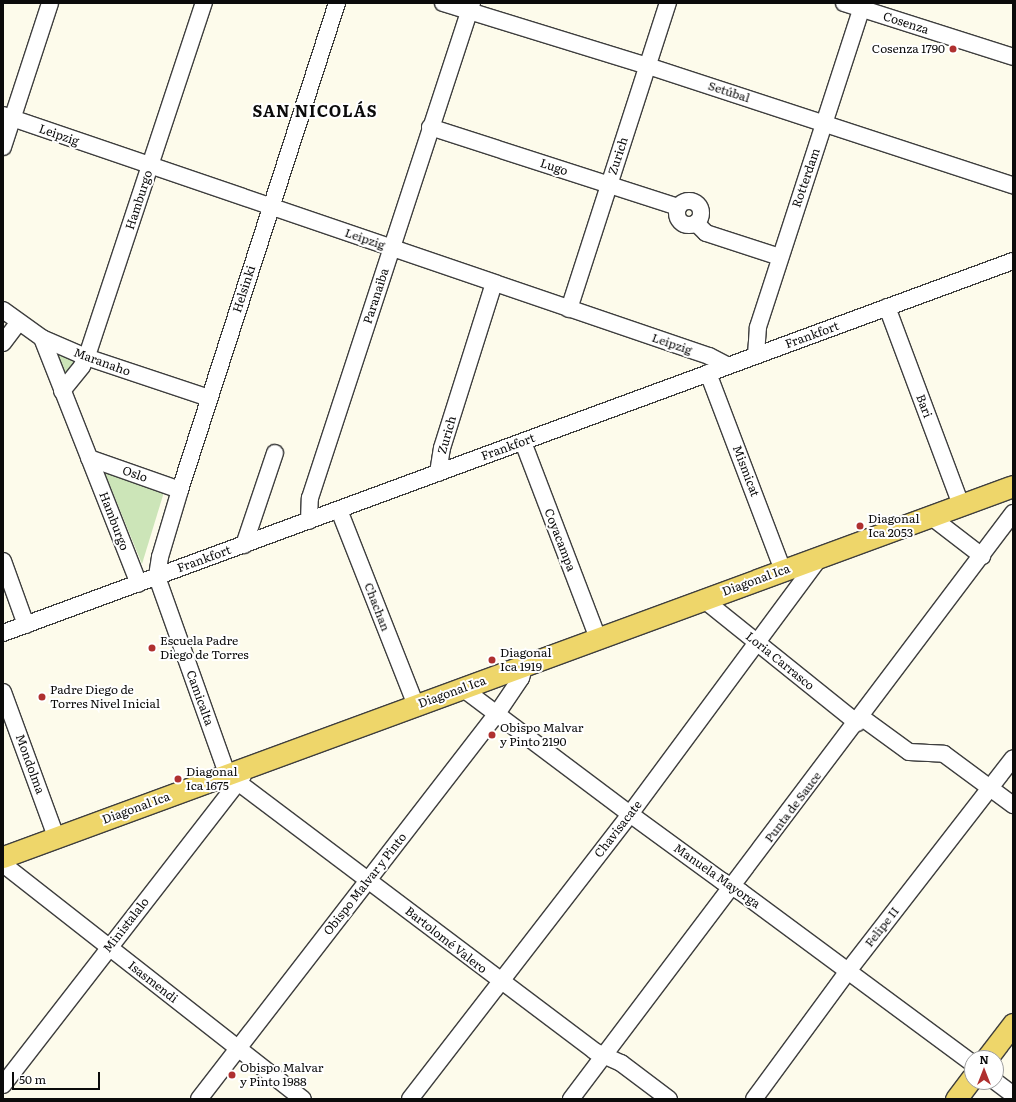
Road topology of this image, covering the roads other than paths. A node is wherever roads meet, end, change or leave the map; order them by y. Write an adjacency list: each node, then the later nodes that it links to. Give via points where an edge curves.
1 (50, 3): 11 (street)
2 (204, 3): 15 (street, Hamburgo)
3 (337, 3): 18 (street, Helsinki)
4 (443, 3): 8 (street, Setúbal)
5 (668, 3): 10 (street, Zurich)
6 (844, 3): 7 (street, Cosenza)
7 (862, 6): 9 (street, Cosenza); 12 (street, Rotterdam)
8 (471, 7): 10 (street, Setúbal); 13 (street, Paranaiba)
9 (1013, 57)
10 (648, 66): 12 (street, Setúbal); 16 (street, Zurich)
11 (8, 117): 14 (street); 15 (street, Leipzig)
12 (824, 123): 17 (street, Setúbal); 20 (street, Rotterdam)
13 (430, 127): 16 (street, Lugo); 19 (street, Paranaiba)
14 (3, 148)
15 (150, 167): 18 (street, Leipzig); 30 (street, Hamburgo)
16 (609, 185): 20 (street, Lugo, via 678,207 688,201 696,203 701,213 696,223 706,233); 24 (street, Zurich)
17 (1013, 185)
18 (271, 208): 19 (street, Leipzig); 34 (street, Helsinki)
19 (392, 248): 22 (street, Leipzig); 45 (street, Paranaiba, via 310,498)
20 (780, 257): 29 (street, Rotterdam, via 758,328)
21 (1013, 261): 23 (street, Frankfort)
22 (494, 283): 24 (street, Leipzig); 38 (street, Zurich, via 442,448)
23 (887, 307): 29 (street, Frankfort); 41 (street, Bari)
24 (569, 308): 31 (street, Leipzig, via 709,356)
25 (3, 310): 26 (street, Maranaho)
26 (19, 322): 27 (street, Maranaho); 28 (street)
27 (42, 338): 30 (street, Maranaho); 33 (street, Hamburgo)
28 (3, 343)
29 (756, 355): 31 (street, Frankfort)
30 (86, 357): 33 (street, Hamburgo); 34 (street, Maranaho)
31 (727, 365): 32 (street, Frankfort)
32 (708, 373): 35 (street, Frankfort); 50 (street, Mismicat)
33 (62, 391): 37 (street, Hamburgo)
34 (210, 398): 40 (street, Helsinki)
35 (523, 442): 38 (street, Frankfort); 56 (street, Coyacampa)
36 (275, 453): 46 (street)
37 (89, 458): 40 (street, Oslo); 52 (street, Hamburgo)
38 (438, 473): 42 (street, Frankfort)
39 (1013, 486): 41 (main road, Diagonal Ica)
40 (180, 490): 51 (street, Helsinki)
41 (961, 505): 44 (main road, Diagonal Ica)
42 (339, 510): 45 (street, Frankfort); 61 (street, Chachan)
43 (1013, 513): 48 (street, Punta de Sauce)
44 (930, 516): 47 (main road, Diagonal Ica); 48 (street)
45 (310, 521): 46 (street, Frankfort)
46 (244, 545): 51 (street, Frankfort)
47 (821, 556): 50 (main road, Diagonal Ica); 57 (street, Chavisacate)
48 (982, 556): 63 (street, Punta de Sauce)
49 (3, 561): 54 (street)
50 (783, 570): 53 (main road, Diagonal Ica)
51 (157, 577): 52 (street, Frankfort); 65 (street, Camicalta)
52 (139, 584): 54 (street, Frankfort)
53 (703, 600): 56 (main road, Diagonal Ica); 57 (street, Loria Carrasco)
54 (26, 625): 55 (street, Frankfort)
55 (3, 633)
56 (598, 638): 58 (main road, Diagonal Ica)
57 (758, 644): 63 (street, Loria Carrasco); 68 (street, Chavisacate)
58 (525, 665): 59 (main road, Diagonal Ica); 62 (street, Obispo Malvar y Pinto, via 521,678)
59 (462, 688): 61 (main road, Diagonal Ica); 62 (street, Manuela Mayorga)
60 (3, 692): 69 (street, Mondolma)
61 (416, 705): 65 (main road, Diagonal Ica, via 252,765)
62 (496, 715): 68 (street, Manuela Mayorga); 72 (street, Obispo Malvar y Pinto)
63 (859, 720): 66 (street, Loria Carrasco, via 910,752 944,754); 73 (street, Punta de Sauce)
64 (1013, 758): 66 (street, Felipe II)
65 (232, 779): 69 (main road, Diagonal Ica); 72 (street, Bartolomé Valero); 74 (street, Ministalalo)
66 (989, 789): 67 (street, Loria Carrasco); 75 (street, Felipe II)
67 (1013, 805)
68 (630, 814): 73 (street, Manuela Mayorga); 76 (street, Chavisacate)
69 (56, 837): 70 (main road, Diagonal Ica)
70 (3, 857)
71 (3, 864): 74 (street, Isasmendi)
72 (368, 880): 76 (street, Bartolomé Valero); 78 (street, Obispo Malvar y Pinto)
73 (732, 887): 75 (street, Manuela Mayorga); 80 (street, Punta de Sauce)
74 (108, 948): 78 (street, Isasmendi); 82 (street, Ministalalo)
75 (848, 971): 81 (street, Manuela Mayorga); 91 (street, Felipe II)
76 (499, 981): 80 (street, Bartolomé Valero, via 594,1051); 88 (street, Chavisacate)
77 (1013, 1024): 79 (main road)
78 (237, 1048): 86 (street, Obispo Malvar y Pinto); 87 (street, Isasmendi)
79 (993, 1050)
80 (604, 1055): 89 (street, Punta de Sauce); 90 (street, Bartolomé Valero, via 621,1063)
81 (964, 1057)
82 (3, 1085)
83 (964, 1088): 92 (main road)
84 (1004, 1088): 85 (street)
85 (1013, 1095)
86 (199, 1099)
87 (303, 1099)
88 (410, 1099)
89 (571, 1099)
90 (669, 1099)
91 (754, 1099)
92 (956, 1099)

